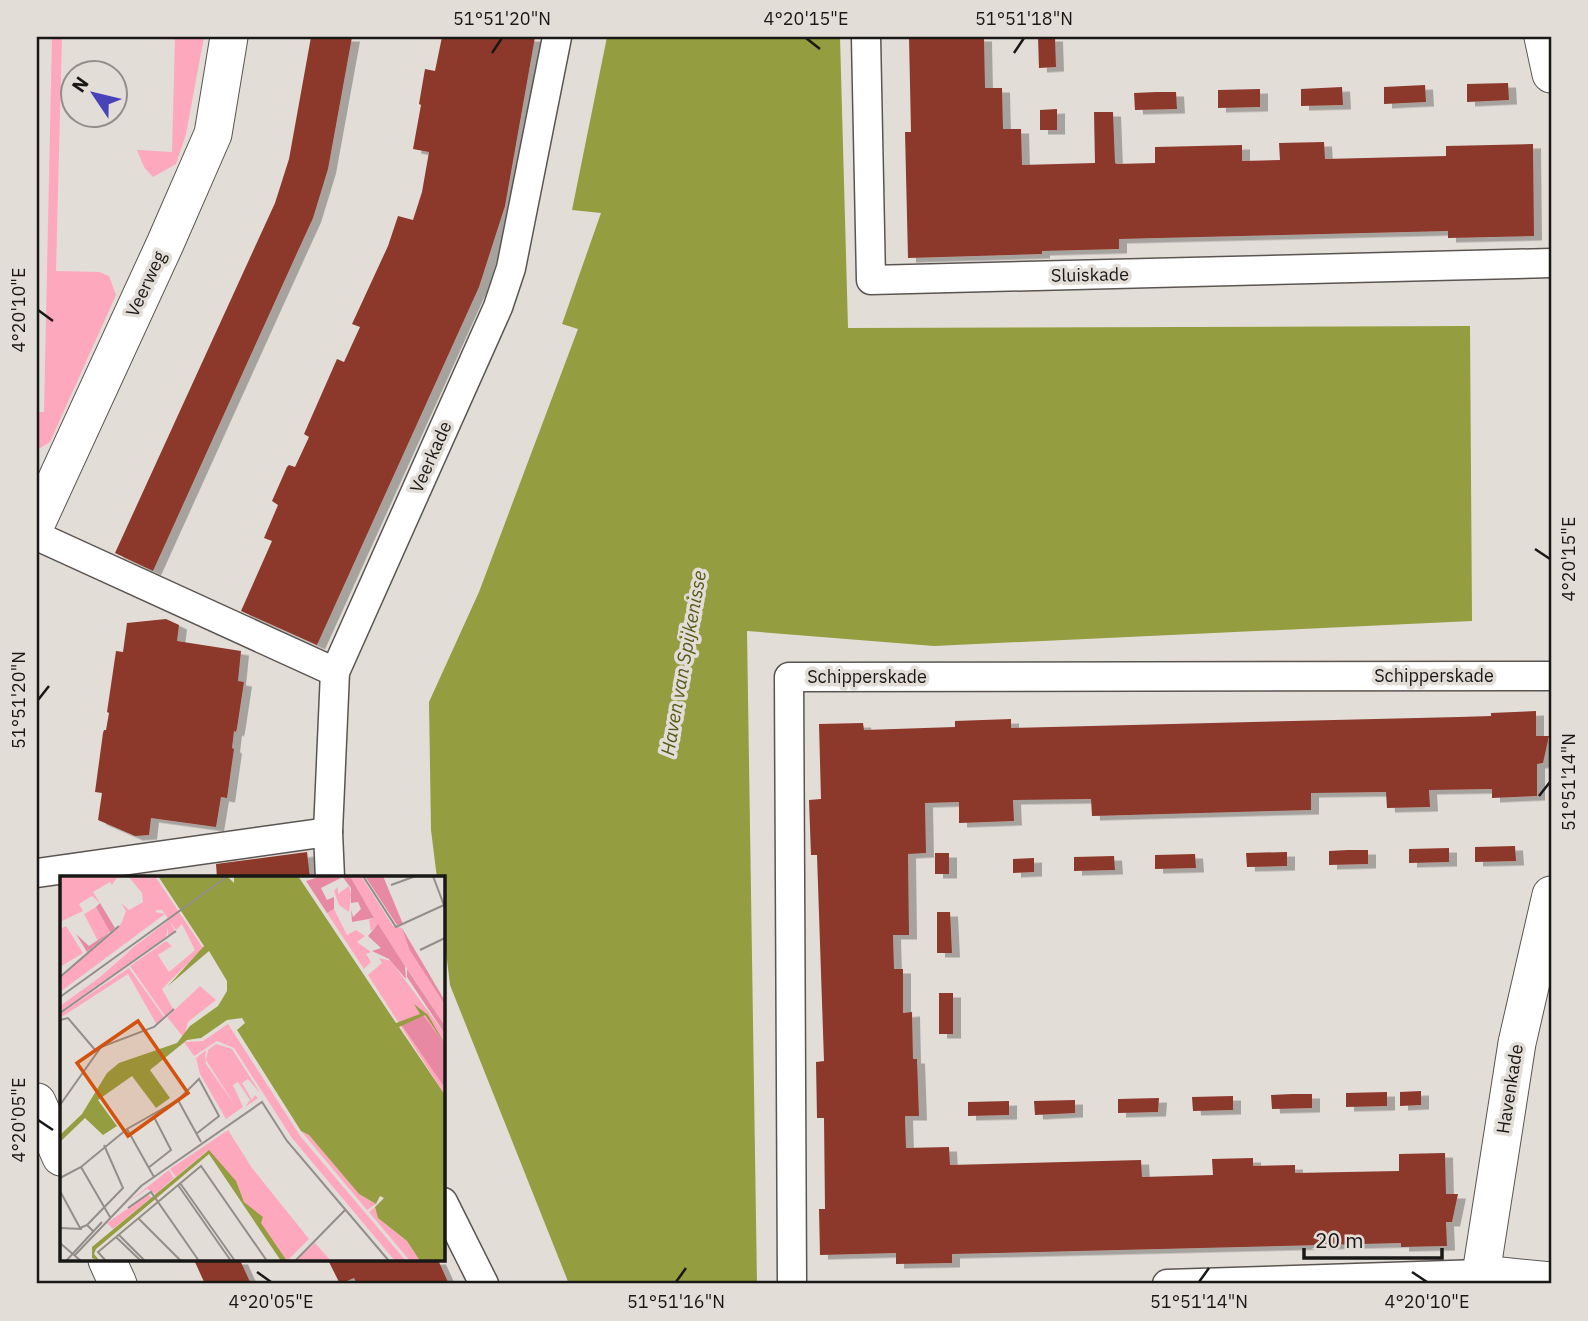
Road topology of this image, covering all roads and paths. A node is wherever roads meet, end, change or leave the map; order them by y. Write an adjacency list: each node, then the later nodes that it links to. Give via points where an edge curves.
1 (229, 37): 7 (street, Veerweg, via 213,134)
2 (557, 37): 9 (street, Veerkade, via 511,268 498,307)
3 (866, 37): 6 (street, Sluiskade, via 871,280)
4 (1543, 37): 5 (street)
5 (1551, 74)
6 (1551, 263)
7 (37, 522)
8 (37, 536): 9 (street)
9 (335, 672): 11 (street, Veerkade)
10 (1551, 676): 23 (street, Schipperskade, via 789,677)
11 (328, 832): 12 (street); 13 (street, Veerkade)
12 (37, 873)
13 (330, 876)
14 (1551, 895): 19 (street, Havenkade, via 1517,1043)
15 (37, 1102): 16 (street)
16 (60, 1155)
17 (444, 1204): 22 (street)
18 (108, 1262): 21 (street)
19 (1480, 1279): 20 (street); 24 (street)
20 (1551, 1281)
21 (118, 1284)
22 (484, 1284)
23 (792, 1284)
24 (1167, 1284)

